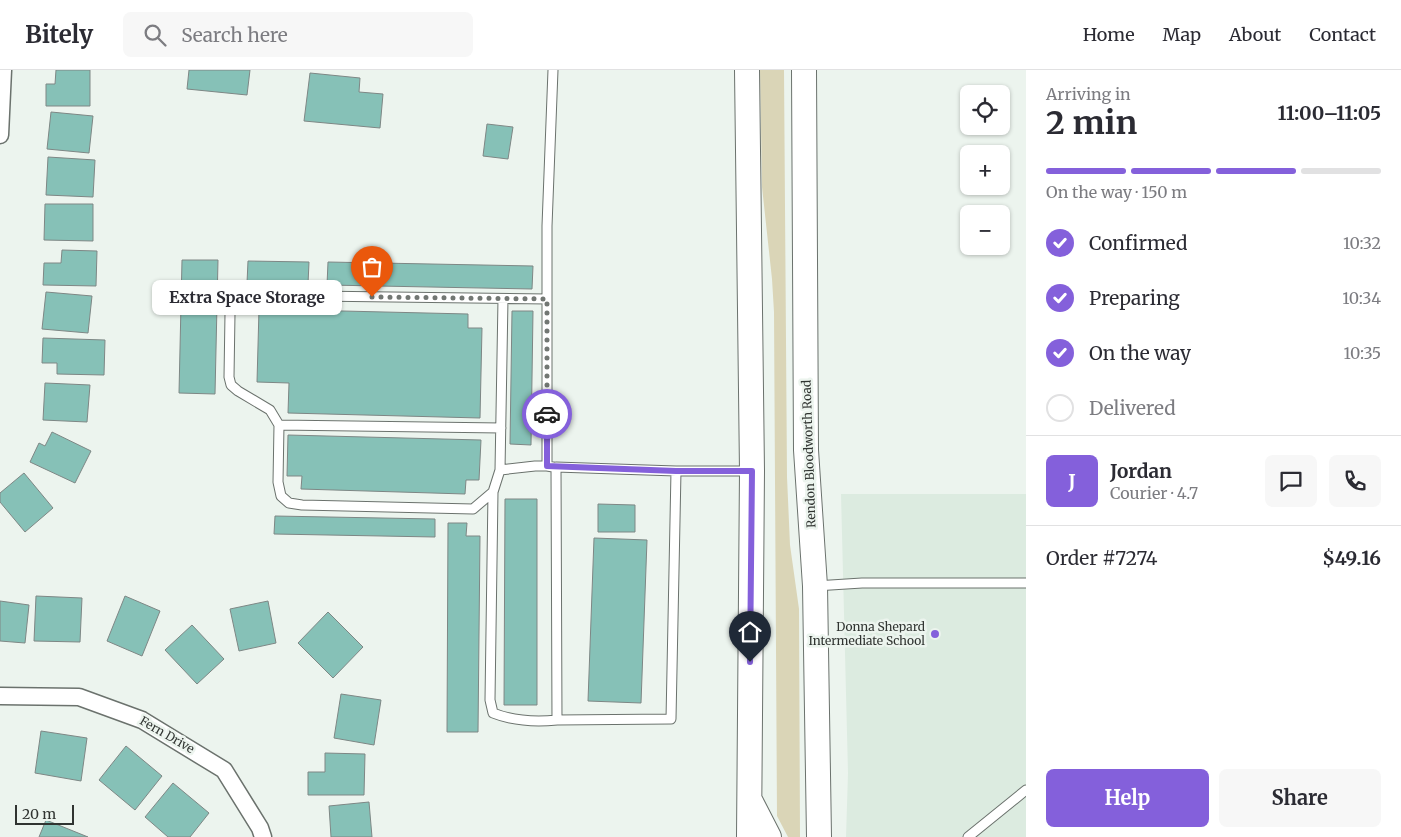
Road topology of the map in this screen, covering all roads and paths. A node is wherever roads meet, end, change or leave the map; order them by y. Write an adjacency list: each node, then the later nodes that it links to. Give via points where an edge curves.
1 (3, 70): 5 (street)
2 (553, 70): 7 (lane)
3 (747, 70): 13 (main road)
4 (804, 70): 16 (main road, Rendon Bloodworth Road, via 806,450)
5 (0, 135)
6 (503, 299): 7 (lane); 8 (lane, via 240,296 233,302 230,314 228,376 238,391 270,410); 9 (lane)
7 (547, 299): 10 (lane)
8 (279, 425): 9 (lane); 14 (lane, via 278,482 281,496 289,503 473,509)
9 (500, 428): 11 (lane)
10 (552, 466): 11 (lane); 12 (lane); 18 (lane)
11 (500, 470): 14 (lane)
12 (676, 471): 13 (lane); 18 (lane, via 671,718)
13 (752, 471): 20 (main road)
14 (493, 492): 18 (lane, via 491,707 493,713 504,717 540,722)
15 (1026, 583): 16 (lane)
16 (815, 586): 24 (main road, Rendon Bloodworth Road)
17 (0, 696): 21 (street, Fern Drive, via 79,697 142,720 224,770)
18 (557, 720)
19 (1026, 790): 25 (lane)
20 (748, 796): 22 (main road); 23 (main road)
21 (263, 837)
22 (749, 837)
23 (768, 837)
24 (819, 837)
25 (968, 837)

